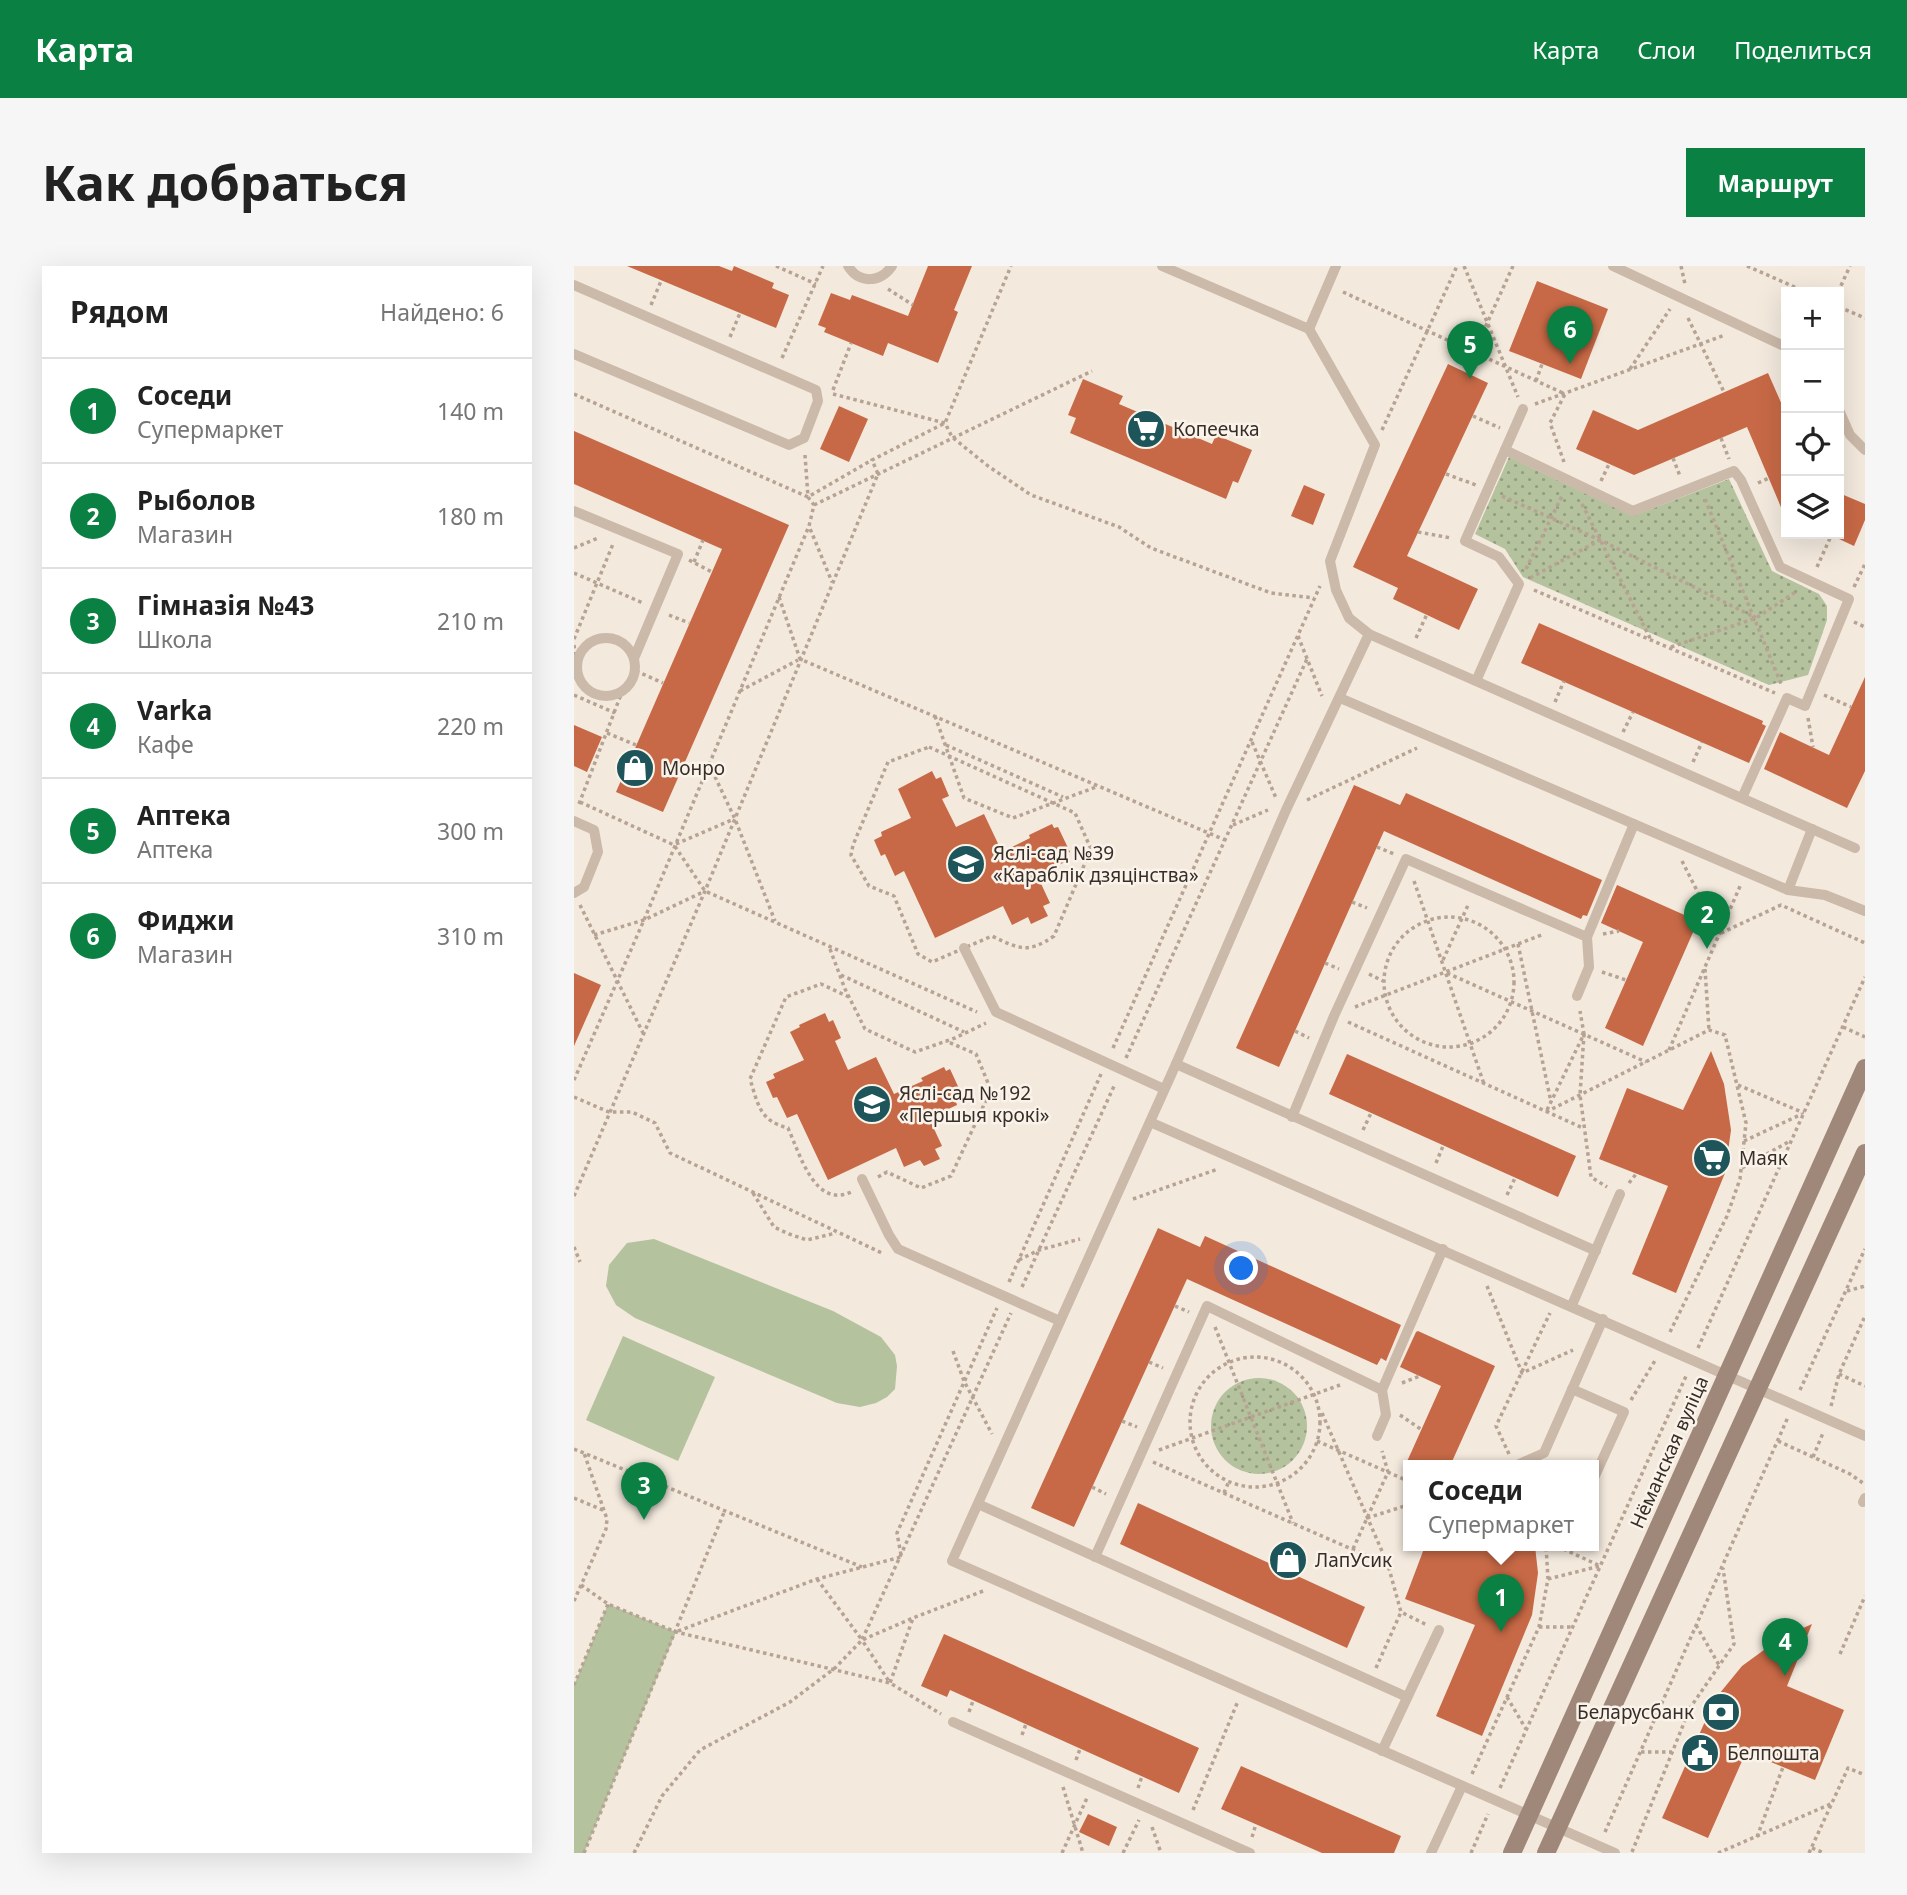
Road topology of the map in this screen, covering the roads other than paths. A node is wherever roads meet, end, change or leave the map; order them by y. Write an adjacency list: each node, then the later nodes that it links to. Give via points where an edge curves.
1 (848, 266): 2 (lane, via 856,276 873,280)
2 (892, 266)
3 (1162, 266): 7 (lane)
4 (1336, 266): 7 (lane)
5 (1613, 266): 8 (lane)
6 (574, 285): 9 (lane, via 816,390 818,401 804,438 789,445)
7 (1309, 329): 15 (lane, via 1375,446 1330,561 1349,618)
8 (1781, 345)
9 (574, 354)
10 (1523, 409): 12 (lane)
11 (1840, 413): 13 (lane, via 1850,435)
12 (1505, 450): 17 (lane, via 1465,541 1499,557 1519,584); 19 (lane, via 1633,510 1734,471 1780,567 1849,599 1805,706 1787,698)
13 (1865, 450)
14 (574, 511): 16 (lane, via 678,554)
15 (1369, 634): 17 (lane); 18 (lane)
16 (635, 656): 16 (lane, via 629,686 615,695 600,696 586,689 578,676 584,648 600,639 619,641)
17 (1476, 681): 19 (lane)
18 (1340, 698): 21 (lane); 30 (lane)
19 (1742, 798): 22 (lane)
20 (575, 815): 25 (lane, via 594,830 598,852 584,887)
21 (1634, 824): 24 (lane); 27 (lane)
22 (1812, 829): 23 (lane); 24 (lane)
23 (1856, 848)
24 (1788, 890): 26 (lane, via 1825,895)
25 (574, 893)
26 (1865, 911)
27 (1587, 937): 29 (lane, via 1589,968); 33 (lane, via 1406,859)
28 (964, 948): 32 (lane, via 996,1012 1120,1074)
29 (1577, 996)
30 (1175, 1064): 32 (lane); 33 (lane)
31 (1865, 1068): 43 (main road, Нёманская вуліца)
32 (1164, 1089): 34 (lane)
33 (1292, 1117): 39 (lane)
34 (1150, 1122): 38 (lane); 42 (lane)
35 (1865, 1153): 44 (main road)
36 (864, 1182): 42 (lane, via 898,1249)
37 (1620, 1194): 39 (lane)
38 (1443, 1250): 40 (lane); 46 (lane)
39 (1596, 1251): 40 (lane)
40 (1572, 1306): 41 (lane)
41 (1603, 1319): 43 (lane); 45 (lane)
42 (1060, 1321): 51 (lane)
43 (1728, 1375): 44 (lane); 58 (main road, Нёманская вуліца)
44 (1758, 1388): 48 (lane); 59 (main road)
45 (1572, 1389): 49 (lane, via 1544,1453); 50 (lane, via 1624,1412)
46 (1382, 1390): 47 (lane, via 1386,1415); 52 (lane, via 1207,1306)
47 (1377, 1436)
48 (1865, 1436)
49 (1516, 1460)
50 (1599, 1467)
51 (978, 1504): 52 (lane); 56 (lane, via 952,1561)
52 (1095, 1557): 54 (lane)
53 (1438, 1630): 54 (lane)
54 (1407, 1697): 56 (lane)
55 (953, 1722): 60 (lane)
56 (1382, 1751): 57 (lane)
57 (1463, 1787): 58 (lane); 61 (lane)
58 (1528, 1816): 59 (lane); 62 (main road, Нёманская вуліца)
59 (1556, 1829): 63 (main road); 64 (lane)
60 (1250, 1853)
61 (1431, 1853)
62 (1511, 1853)
63 (1546, 1853)
64 (1615, 1853)

